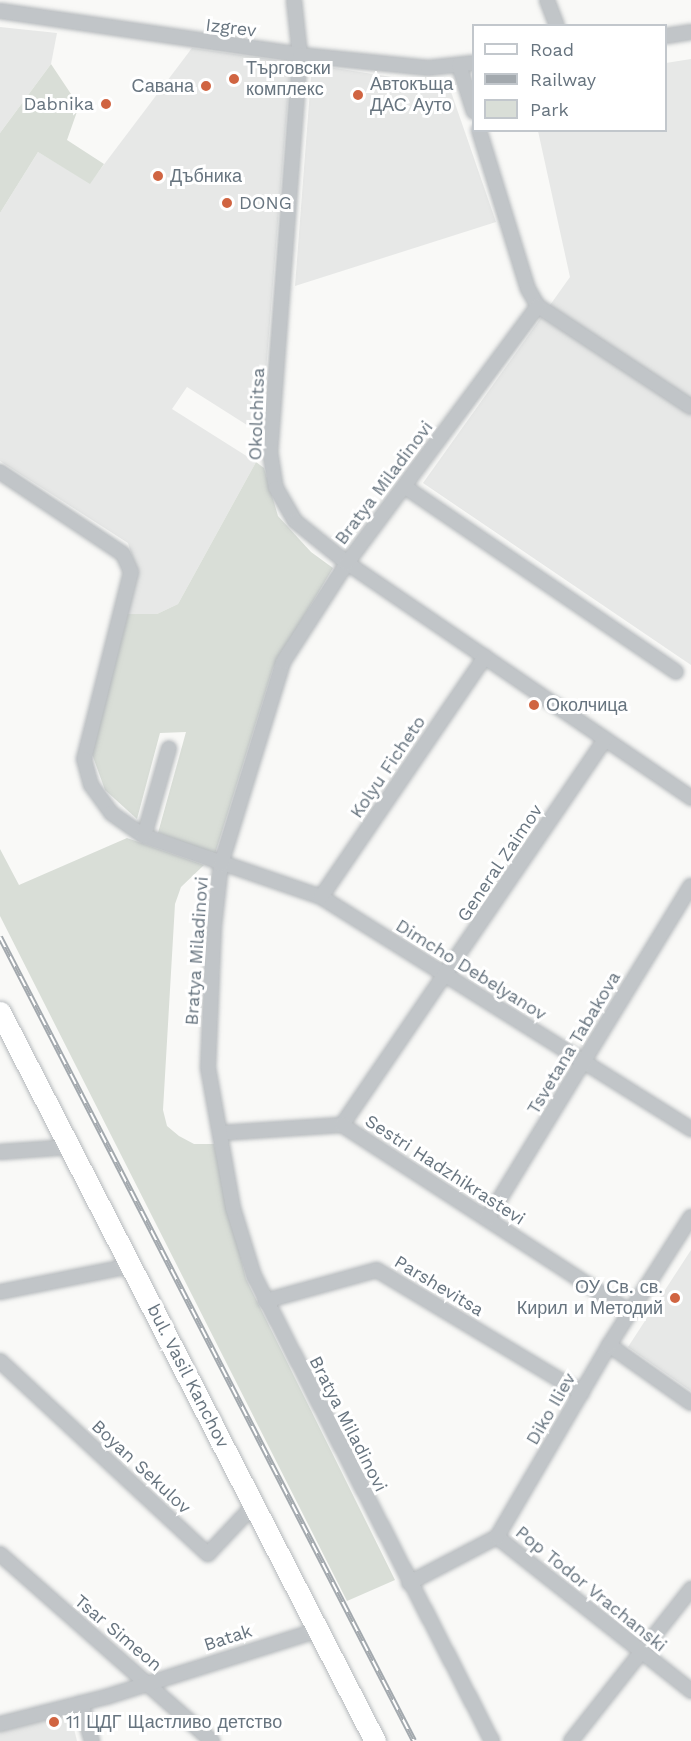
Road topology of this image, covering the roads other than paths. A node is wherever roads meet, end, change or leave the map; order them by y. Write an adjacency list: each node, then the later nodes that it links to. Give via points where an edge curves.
1 (294, 0): 7 (street, Okolchitsa)
2 (547, 0): 4 (street)
3 (0, 11): 7 (street, Izgrev)
4 (555, 24)
5 (691, 32): 6 (street)
6 (667, 36)
7 (300, 55): 8 (street, Izgrev, via 428,68); 15 (street, Okolchitsa, via 270,451 276,488 295,521)
8 (466, 64): 9 (street)
9 (472, 100)
10 (480, 132): 11 (street, via 528,289)
11 (538, 306): 12 (street, via 567,329); 14 (street, Bratya Miladinovi)
12 (691, 407)
13 (0, 472): 21 (street, Dimcho Debelyanov, via 123,554 131,572 84,759 91,785 111,813)
14 (405, 487): 15 (street, Bratya Miladinovi); 17 (street)
15 (347, 563): 16 (street, Okolchitsa); 22 (street, Bratya Miladinovi, via 284,662)
16 (485, 657): 18 (street, Okolchitsa); 24 (street, Kolyu Ficheto)
17 (676, 672)
18 (605, 739): 20 (street, Okolchitsa); 25 (street, General Zaimov)
19 (169, 748): 21 (street)
20 (691, 798)
21 (144, 836): 22 (street, Dimcho Debelyanov)
22 (221, 864): 24 (street, Dimcho Debelyanov); 30 (street, Bratya Miladinovi, via 214,926 208,1068)
23 (691, 886): 27 (street, Tsvetana Tabakova)
24 (321, 897): 25 (street, Dimcho Debelyanov)
25 (446, 975): 27 (street, Dimcho Debelyanov); 28 (street, General Zaimov)
26 (0, 1012): 31 (main road, bul. Vasil Kanchov)
27 (585, 1062): 29 (street, Dimcho Debelyanov); 34 (street, Tsvetana Tabakova)
28 (342, 1125): 30 (street, Sestri Hadzhikrastevi); 34 (street, Sestri Hadzhikrastevi)
29 (691, 1129)
30 (220, 1133): 37 (street, Bratya Miladinovi, via 233,1208)
31 (70, 1147): 32 (street); 35 (main road, bul. Vasil Kanchov)
32 (0, 1152)
33 (691, 1217): 38 (street, Diko Iliev)
34 (488, 1218): 38 (street, Sestri Hadzhikrastevi)
35 (130, 1266): 36 (street); 43 (main road, bul. Vasil Kanchov)
36 (0, 1292)
37 (265, 1301): 41 (street, Parshevitsa, via 377,1270); 46 (street, Bratya Miladinovi)
38 (630, 1312): 39 (street, Diko Iliev)
39 (609, 1345): 41 (street, Diko Iliev); 42 (street)
40 (0, 1361): 43 (street, Boyan Sekulov, via 208,1554)
41 (582, 1393): 44 (street, Diko Iliev)
42 (691, 1403)
43 (254, 1504): 48 (main road, bul. Vasil Kanchov)
44 (497, 1537): 46 (street); 49 (street, Pop Todor Vrachanski)
45 (0, 1554): 50 (street, Tsar Simeon)
46 (409, 1582): 57 (street, Bratya Miladinovi)
47 (691, 1589): 49 (street)
48 (318, 1630): 50 (street, Batak); 56 (main road, bul. Vasil Kanchov)
49 (640, 1651): 51 (street, Pop Todor Vrachanski); 58 (street)
50 (150, 1682): 52 (street, Batak); 55 (street, Tsar Simeon)
51 (691, 1691)
52 (81, 1703): 53 (street, Batak); 54 (street)
53 (0, 1724)
54 (92, 1741)
55 (212, 1741)
56 (375, 1741)
57 (492, 1741)
58 (571, 1741)

